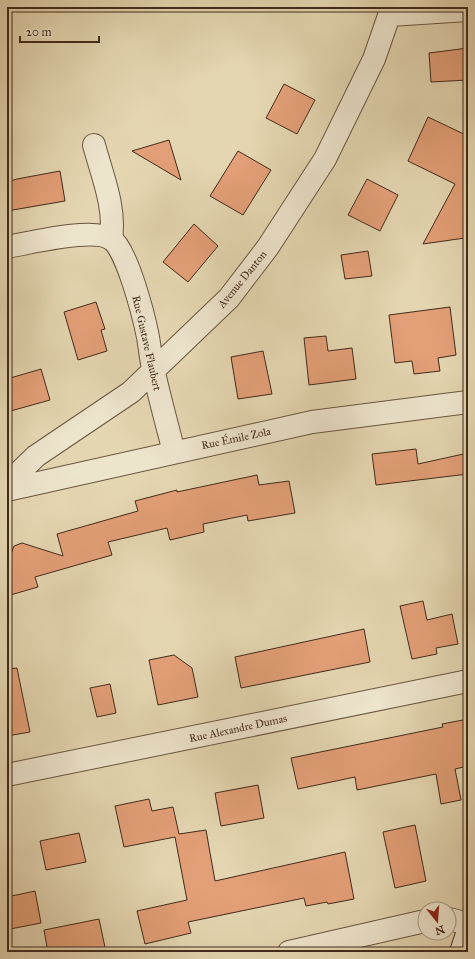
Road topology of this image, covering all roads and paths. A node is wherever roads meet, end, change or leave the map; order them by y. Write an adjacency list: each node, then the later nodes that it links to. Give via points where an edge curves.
1 (468, 10): 2 (street)
2 (391, 11): 6 (street, Avenue Danton, via 374,59 326,159 272,240 229,298)
3 (94, 145): 4 (street, via 111,211)
4 (111, 239): 5 (street, via 83,234); 6 (street, Rue Gustave Flaubert, via 126,259 148,335)
5 (7, 247)
6 (153, 371): 8 (street, Rue Gustave Flaubert); 9 (street, Avenue Danton, via 131,392 36,456)
7 (468, 402): 8 (street, Rue Émile Zola, via 312,422)
8 (174, 452): 10 (street, Rue Émile Zola)
9 (7, 484)
10 (7, 490)
11 (468, 681): 12 (street, Rue Alexandre Dumas)
12 (7, 775)
13 (457, 922): 15 (street)
14 (417, 924): 17 (street)
15 (468, 924)
16 (468, 931): 18 (street)
17 (289, 952)
18 (461, 952)

